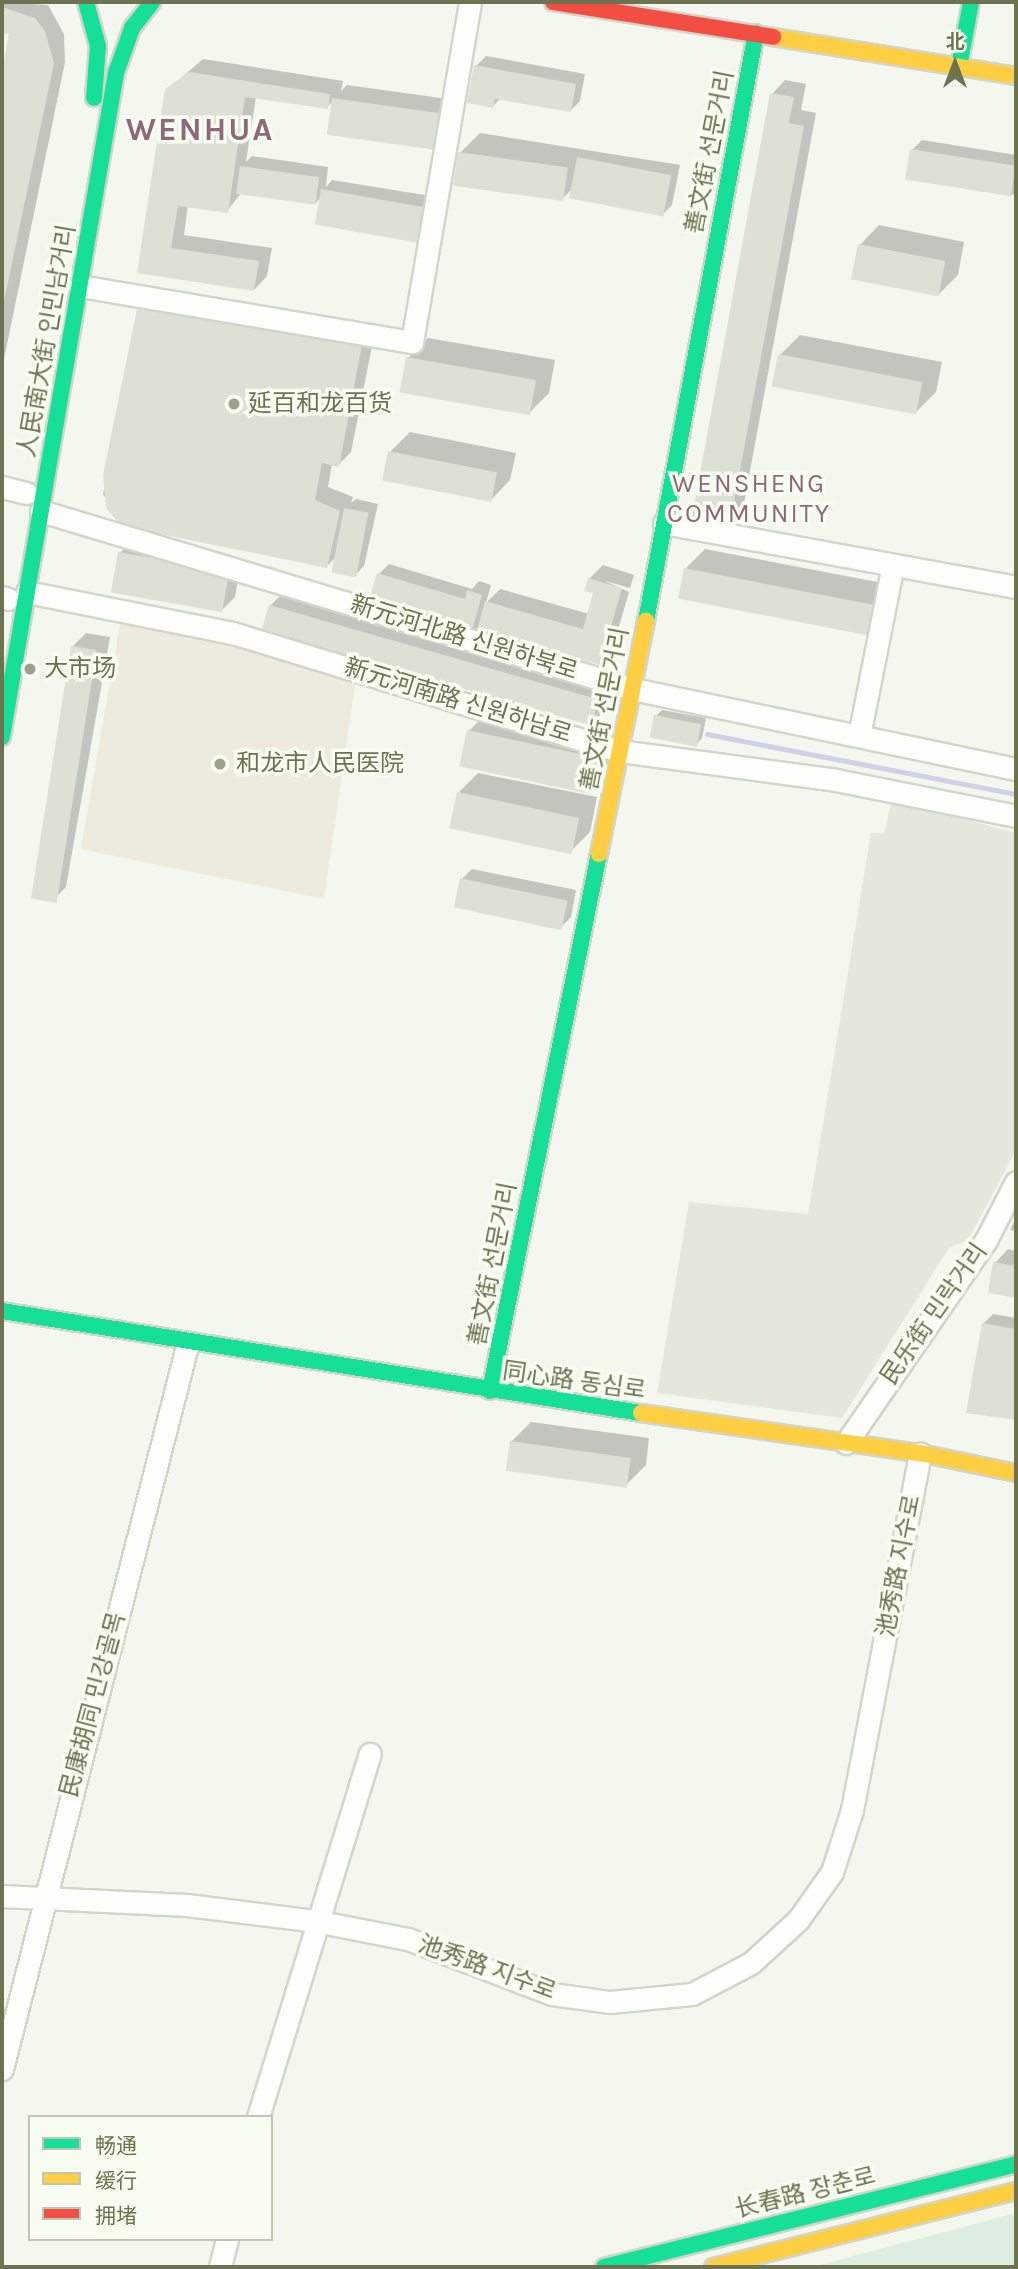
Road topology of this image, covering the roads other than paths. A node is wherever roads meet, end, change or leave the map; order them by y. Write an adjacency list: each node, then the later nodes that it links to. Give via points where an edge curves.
1 (86, 2): 12 (street, 人民南大街 인민남거리, via 95,24 98,75)
2 (152, 2): 10 (street, 人民南大街 인민남거리, via 132,28 116,73)
3 (470, 2): 10 (street, via 412,342)
4 (553, 2): 6 (street)
5 (971, 2): 8 (street)
6 (606, 6): 7 (street)
7 (756, 33): 8 (street); 14 (street, 善文街 선문거리)
8 (959, 67): 9 (street)
9 (1016, 76)
10 (80, 286): 13 (street, 人民南大街 인민남거리)
11 (2, 487): 12 (street)
12 (26, 493): 17 (street, 人民南大街 인민남거리)
13 (41, 511): 17 (street, 人民南大街 인민남거리); 19 (street, 新元河北路 신원하북로)
14 (664, 523): 15 (street); 19 (street, 善文街 선문거리)
15 (893, 565): 16 (street); 20 (street)
16 (1016, 587)
17 (12, 596): 18 (street, 人民南大街 인민남거리); 21 (street, 人民南大街 인민남거리); 22 (street, 新元河南路 신원하남로, via 233,633)
18 (2, 633)
19 (633, 689): 20 (street, 新元河北路 신원하북로); 22 (street, 善文街 선문거리)
20 (859, 736): 23 (street, 新元河北路 신원하북로)
21 (2, 737)
22 (620, 751): 24 (street, 新元河南路 신원하남로, via 836,780); 28 (street, 善文街 선문거리)
23 (1016, 769)
24 (1016, 816)
25 (1016, 1182): 29 (street, 民乐街 민락거리, via 986,1240)
26 (2, 1311): 27 (street, 同心路 동심로)
27 (188, 1342): 28 (street, 同心路 동심로); 34 (street, 民康胡同 민강골목)
28 (490, 1391): 29 (street, 同心路 동심로)
29 (846, 1443): 30 (street, 同心路 동심로)
30 (920, 1453): 31 (street, 同心路 동심로); 35 (street, 池秀路 지수로, via 852,1810 832,1872 798,1920 751,1964 692,1994 610,2001 552,1994 408,1939)
31 (1016, 1473)
32 (370, 1754): 35 (street)
33 (2, 1896): 34 (street, 池秀路 지수로)
34 (43, 1896): 35 (street, 池秀路 지수로, via 187,1905); 36 (street, 民康胡同 민강골목)
35 (315, 1921): 37 (street)
36 (2, 2069)
37 (259, 2115)
38 (1016, 2164): 42 (street, 长春路 장춘로)
39 (1016, 2192): 43 (street, 长春路 장춘로)
40 (226, 2241): 41 (street)
41 (220, 2267)
42 (604, 2267)
43 (713, 2267)

